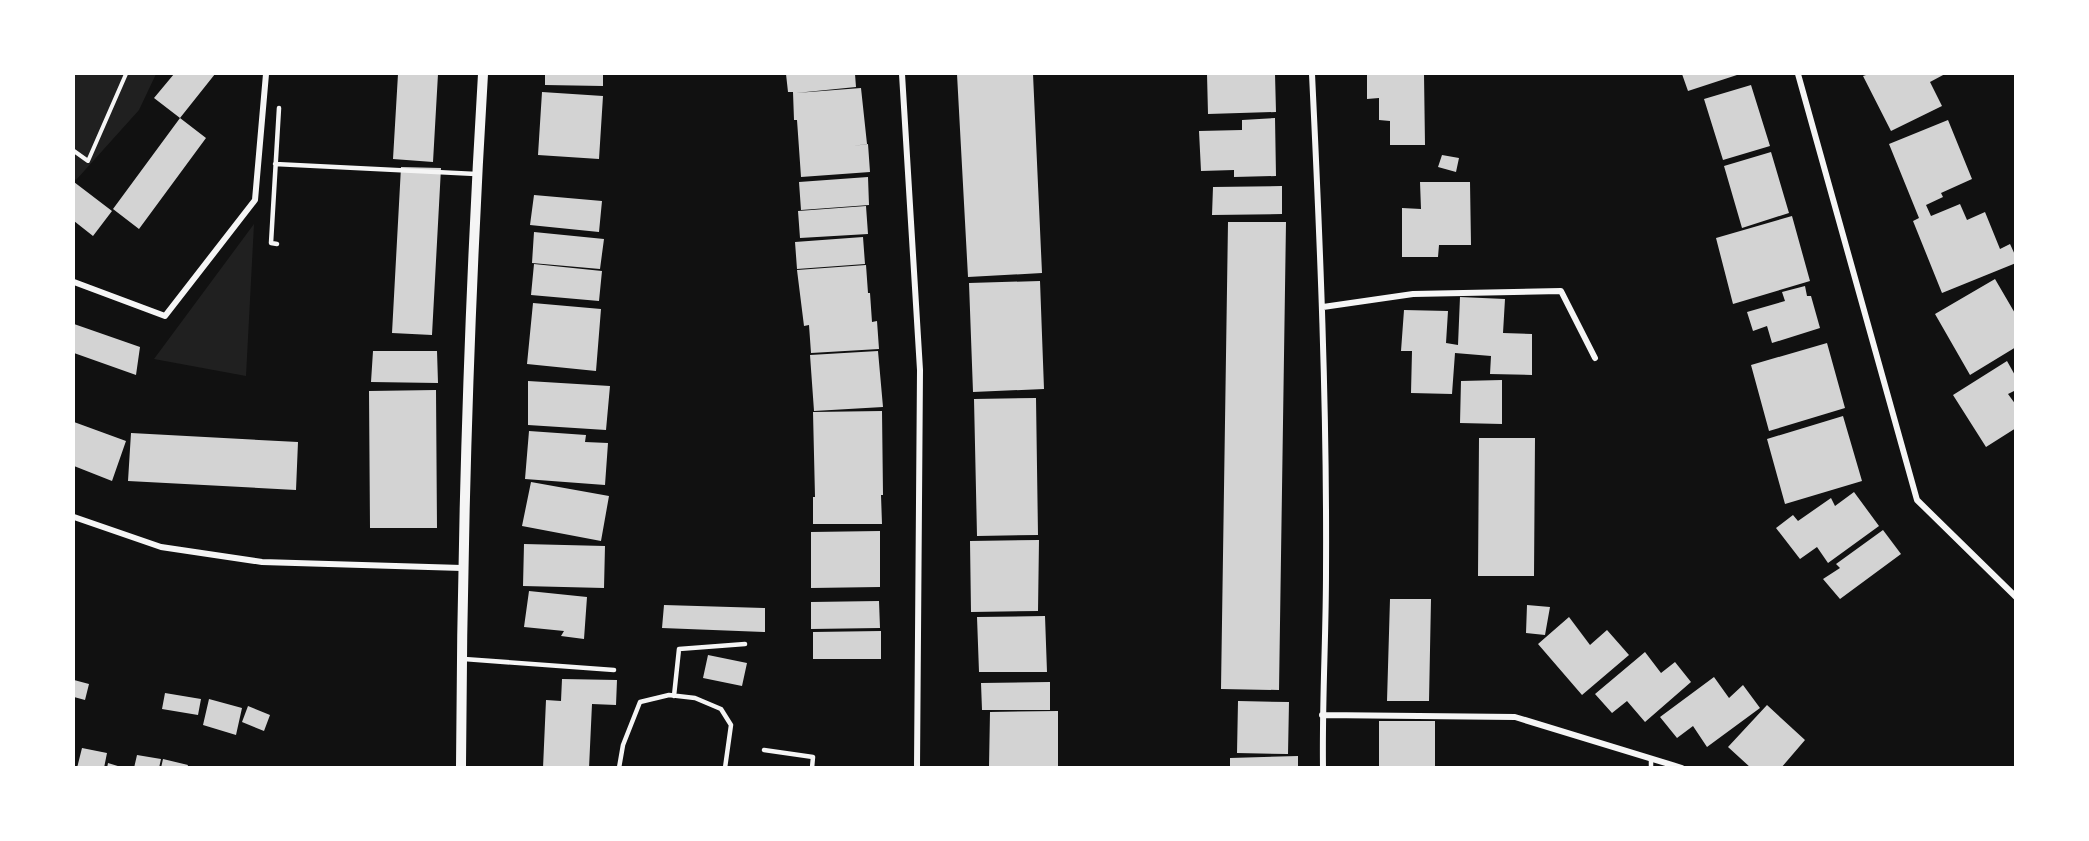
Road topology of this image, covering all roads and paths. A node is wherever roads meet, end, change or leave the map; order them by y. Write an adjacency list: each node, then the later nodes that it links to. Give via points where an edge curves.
1 (126, 74): 8 (path, via 88,161)
2 (266, 74): 12 (street, via 255,200 165,316)
3 (483, 74): 10 (street)
4 (902, 74): 29 (street, via 920,370)
5 (1312, 74): 13 (street)
6 (1798, 74): 17 (street, via 1917,500)
7 (279, 108): 9 (lane)
8 (74, 151)
9 (275, 164): 10 (lane); 11 (lane, via 271,243)
10 (477, 174): 16 (street)
11 (277, 244)
12 (74, 282)
13 (1323, 307): 14 (street, via 1413,294 1561,291); 22 (street, via 1326,574)
14 (1595, 358)
15 (74, 517): 16 (street, via 161,547 262,562)
16 (462, 568): 19 (street)
17 (2016, 597)
18 (745, 644): 21 (lane, via 679,649)
19 (461, 658): 20 (lane); 25 (street)
20 (614, 670)
21 (674, 696): 26 (lane, via 640,702 623,745); 27 (lane, via 695,698 721,709 731,724)
22 (1322, 715): 24 (street, via 1515,717); 30 (street)
23 (764, 750): 28 (lane, via 813,757)
24 (1651, 759): 31 (lane); 32 (street)
25 (461, 768)
26 (620, 768)
27 (725, 768)
28 (812, 768)
29 (918, 768)
30 (1323, 768)
31 (1651, 768)
32 (1682, 768)

